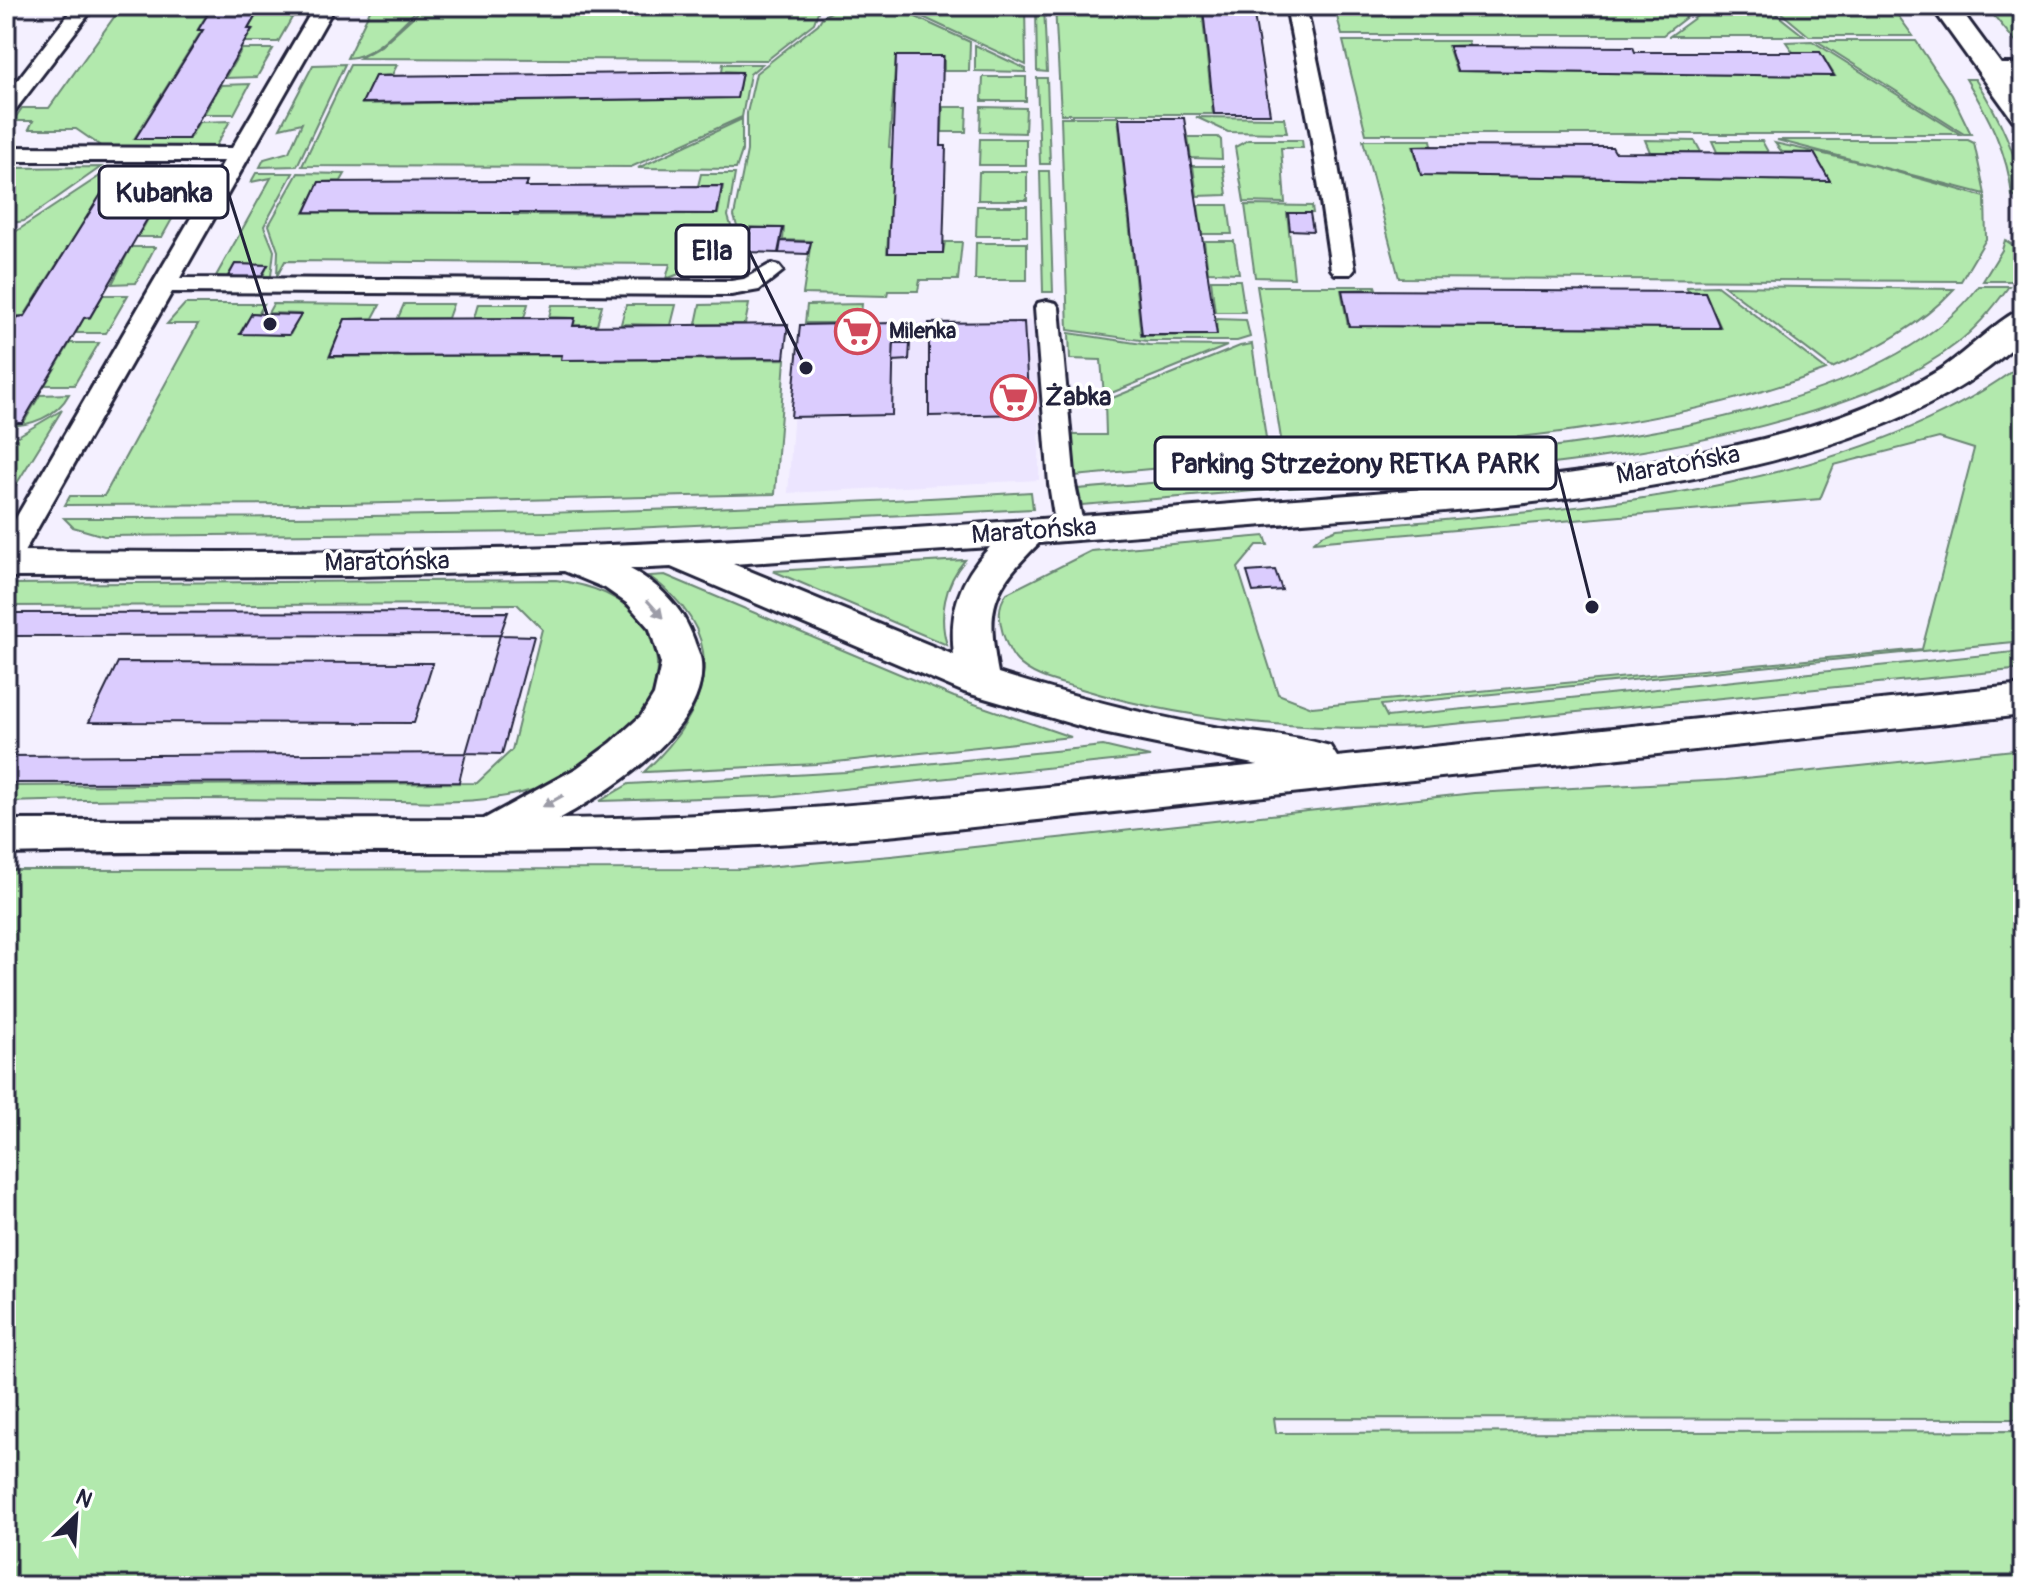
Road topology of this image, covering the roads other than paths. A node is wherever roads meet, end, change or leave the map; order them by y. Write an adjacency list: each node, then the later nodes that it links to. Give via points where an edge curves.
1 (85, 6): 6 (lane)
2 (325, 6): 9 (lane)
3 (1296, 6): 10 (lane)
4 (1944, 6): 5 (street)
5 (2009, 72): 7 (street)
6 (6, 109)
7 (2023, 114)
8 (6, 154): 9 (lane)
9 (240, 155): 12 (lane)
10 (1343, 269)
11 (771, 271): 12 (lane, via 751,285 731,288)
12 (166, 285): 19 (lane)
13 (1047, 308): 15 (lane)
14 (2023, 319): 15 (street, Maratońska, via 1977,361 1938,385 1851,423 1764,449 1554,485)
15 (1070, 529): 16 (street, Maratońska)
16 (1028, 532): 17 (street, Maratońska); 20 (street, via 990,569 977,593 971,630)
17 (675, 554): 18 (street, Maratońska); 20 (street)
18 (564, 559): 19 (street, Maratońska); 23 (street, one-way to 23, via 623,581 661,612 681,652 681,676 668,710 620,761)
19 (6, 561)
20 (979, 682): 22 (street, via 1190,739)
21 (2023, 700): 22 (street)
22 (1401, 765): 23 (street, via 837,825)
23 (491, 835): 24 (street)
24 (6, 837)

